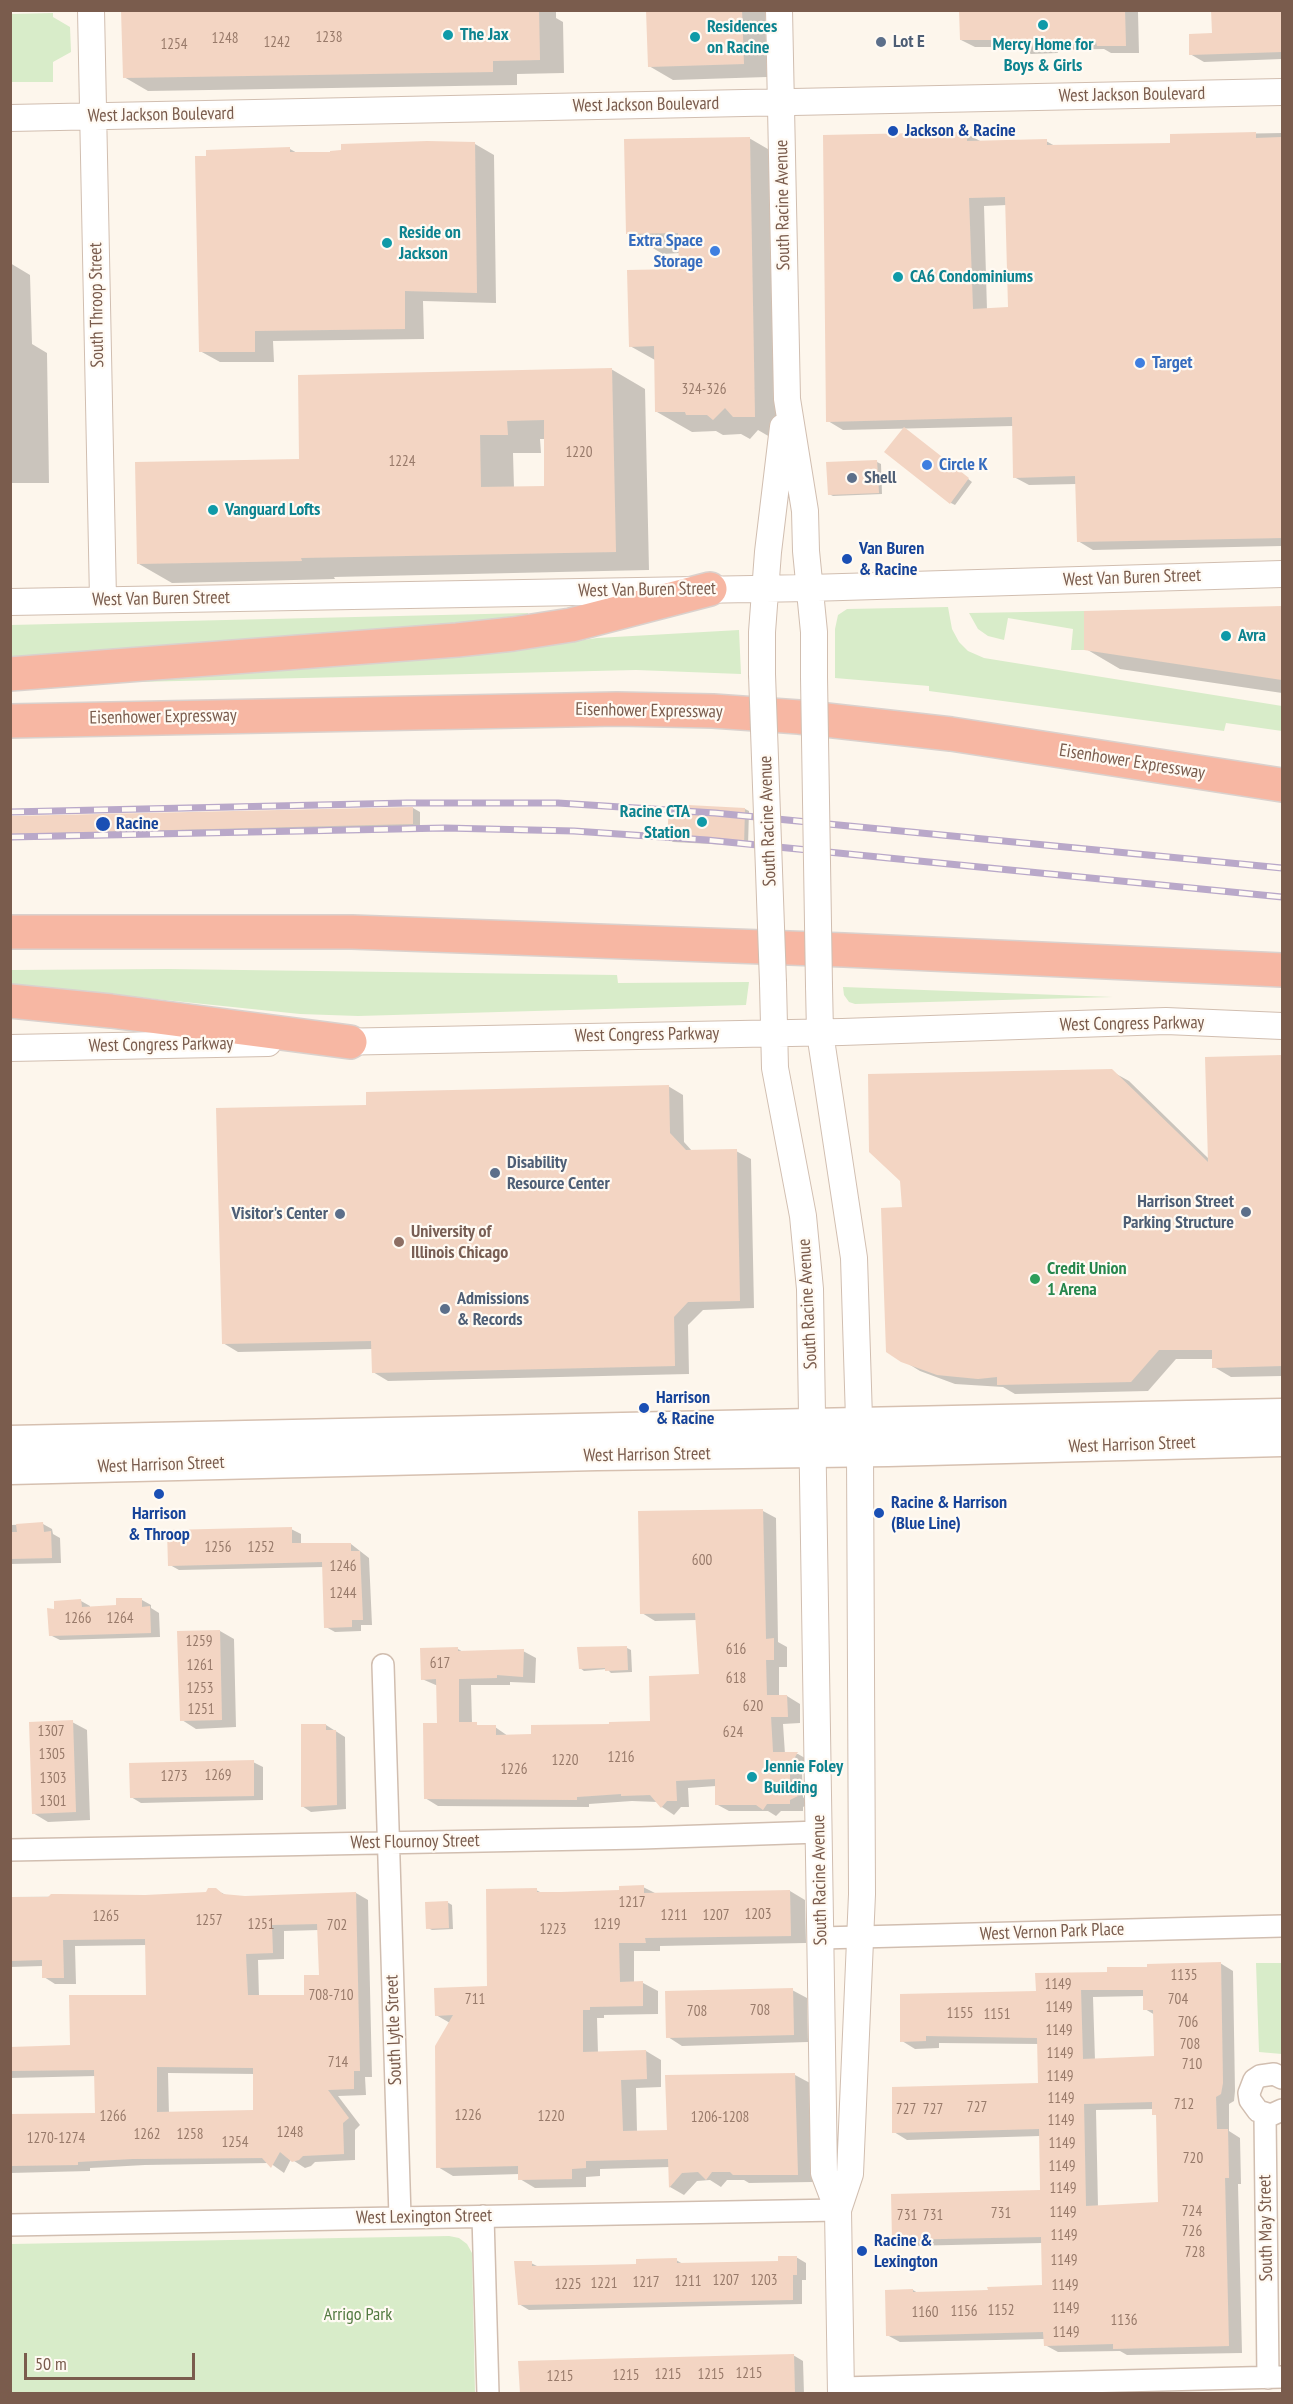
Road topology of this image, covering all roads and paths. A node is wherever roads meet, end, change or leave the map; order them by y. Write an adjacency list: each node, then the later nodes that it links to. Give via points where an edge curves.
1 (91, 10): 5 (street, South Throop Street)
2 (779, 10): 4 (street, South Racine Avenue)
3 (1282, 92): 4 (street, West Jackson Boulevard)
4 (781, 102): 5 (street, West Jackson Boulevard); 7 (street, South Racine Avenue)
5 (93, 117): 6 (street, West Jackson Boulevard); 12 (street, South Throop Street)
6 (10, 118)
7 (787, 399): 9 (street, South Racine Avenue); 10 (street, South Racine Avenue, via 805,511)
8 (1282, 574): 10 (street, West Van Buren Street)
9 (765, 588): 10 (street, West Van Buren Street); 11 (street, West Van Buren Street); 21 (street, South Racine Avenue, bridge, via 762,674)
10 (809, 588): 22 (street, South Racine Avenue, bridge, via 814,632)
11 (710, 589): 12 (street, West Van Buren Street); 14 (highway, via 571,625 513,634)
12 (103, 599): 13 (street, West Van Buren Street)
13 (10, 602)
14 (10, 674)
15 (10, 721): 16 (highway, Eisenhower Expressway, via 606,709 713,711 951,734)
16 (1282, 785)
17 (10, 932): 18 (highway, via 352,932)
18 (1282, 970)
19 (10, 1001): 23 (highway)
20 (1282, 1026): 22 (street, West Congress Parkway, via 1166,1021)
21 (773, 1033): 22 (street, West Congress Parkway); 23 (street, West Congress Parkway); 27 (street, South Racine Avenue, via 775,1068 808,1262)
22 (820, 1033): 26 (street, South Racine Avenue, via 854,1258)
23 (350, 1042): 24 (street, West Congress Parkway)
24 (10, 1048)
25 (1282, 1414): 26 (main road, West Harrison Street)
26 (860, 1437): 27 (main road, West Harrison Street); 29 (main road, West Harrison Street); 36 (street, South Racine Avenue)
27 (812, 1438): 28 (main road, West Harrison Street); 30 (main road, West Harrison Street); 32 (street, South Racine Avenue)
28 (10, 1441)
29 (1282, 1441)
30 (10, 1469)
31 (383, 1665): 33 (street, South Lytle Street)
32 (819, 1832): 33 (street, West Flournoy Street); 37 (street, South Racine Avenue)
33 (387, 1843): 34 (street, West Flournoy Street); 42 (street, South Lytle Street)
34 (10, 1850)
35 (1282, 1926): 36 (street, West Vernon Park Place)
36 (861, 1937): 37 (street, West Vernon Park Place); 40 (street, South Racine Avenue, via 850,2174)
37 (821, 1938): 40 (street, South Racine Avenue, via 824,2173)
38 (1282, 2078): 39 (street, South May Street, via 1267,2073 1250,2086 1253,2106)
39 (1274, 2112): 44 (street, South May Street)
40 (838, 2210): 41 (street, West Lexington Street); 45 (street, South Racine Avenue)
41 (483, 2216): 42 (street, West Lexington Street); 46 (street)
42 (400, 2217): 43 (street, West Lexington Street)
43 (10, 2225)
44 (1275, 2377): 45 (street)
45 (841, 2391)
46 (488, 2394)

